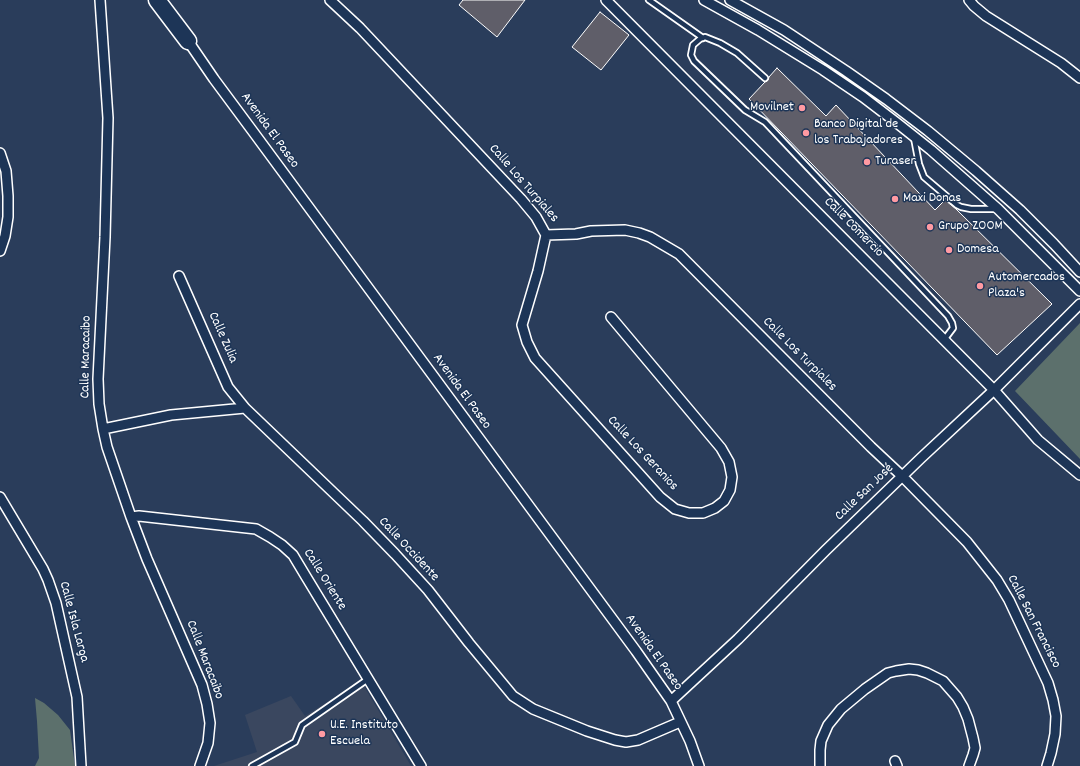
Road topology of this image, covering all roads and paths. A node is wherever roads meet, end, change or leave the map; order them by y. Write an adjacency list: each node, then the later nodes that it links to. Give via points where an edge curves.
1 (100, 0): 28 (street, Calle Maracaibo, via 108,118 98,379)
2 (149, 0): 12 (street, Avenida El Paseo, via 173,29)
3 (157, 0): 12 (highway)
4 (167, 0): 12 (street, Avenida El Paseo, via 181,21)
5 (330, 0): 18 (street, Calle Los Turpiales, via 360,28 521,199 536,217)
6 (606, 0): 25 (street, Calle Comercio)
7 (649, 0): 11 (lane)
8 (704, 0): 15 (street, via 823,70)
9 (730, 0): 20 (street, via 784,30 846,71 928,131 1020,210)
10 (969, 0): 14 (street, via 986,16 1061,63)
11 (703, 38): 13 (lane, via 712,39 728,47); 25 (lane, via 693,45 691,55 694,61 742,106 765,122 948,316 953,328)
12 (188, 41): 34 (street, Avenida El Paseo, via 261,144 636,651)
13 (765, 78)
14 (1080, 78)
15 (913, 136): 17 (street); 17 (lane, via 921,172 940,191 961,207)
16 (0, 153): 19 (street, via 6,171 8,217)
17 (998, 209): 22 (street)
18 (546, 235): 24 (street, Calle Los Geranios, via 522,325 535,358 660,497 675,509 689,513 703,513 715,508 724,501 730,490 732,477 729,462 721,448); 30 (street, Calle Los Turpiales, via 625,230 650,237 679,254)
19 (0, 251)
20 (1080, 272)
21 (179, 276): 27 (street, Calle Zulia, via 228,387)
22 (1080, 291)
23 (1080, 304): 26 (street, Calle San José)
24 (611, 317)
25 (944, 340): 26 (street, Calle Comercio)
26 (994, 390): 29 (street, Calle Comercio, via 1038,440); 30 (street, Calle San José)
27 (245, 408): 28 (street, via 171,415); 35 (street, Calle Occidente, via 395,554 428,590 513,696 540,712 587,731 626,742 638,740)
28 (103, 429): 32 (street, Calle Maracaibo)
29 (1080, 475)
30 (902, 476): 34 (street, Calle San José, via 738,639); 43 (street, Calle San Francisco, via 967,542 997,580 1013,607 1048,683 1053,700 1056,716 1055,734)
31 (0, 498): 36 (street, Calle Isla Larga, via 43,569 56,603 77,697)
32 (131, 517): 33 (street, Calle Oriente, via 256,529 282,545 293,556); 37 (street, Calle Maracaibo, via 202,685 210,723 208,743)
33 (368, 680): 38 (lane, via 302,725 295,742); 39 (street, Calle Oriente)
34 (670, 701): 35 (street, Avenida El Paseo)
35 (680, 722): 40 (street, Avenida El Paseo)
36 (81, 766)
37 (200, 766)
38 (252, 766)
39 (421, 766)
40 (699, 766)
41 (820, 766): 42 (street, via 821,741 828,725 841,709 888,673 909,669 927,673 943,681 957,697 968,719 975,748)
42 (968, 766)
43 (1047, 766)

